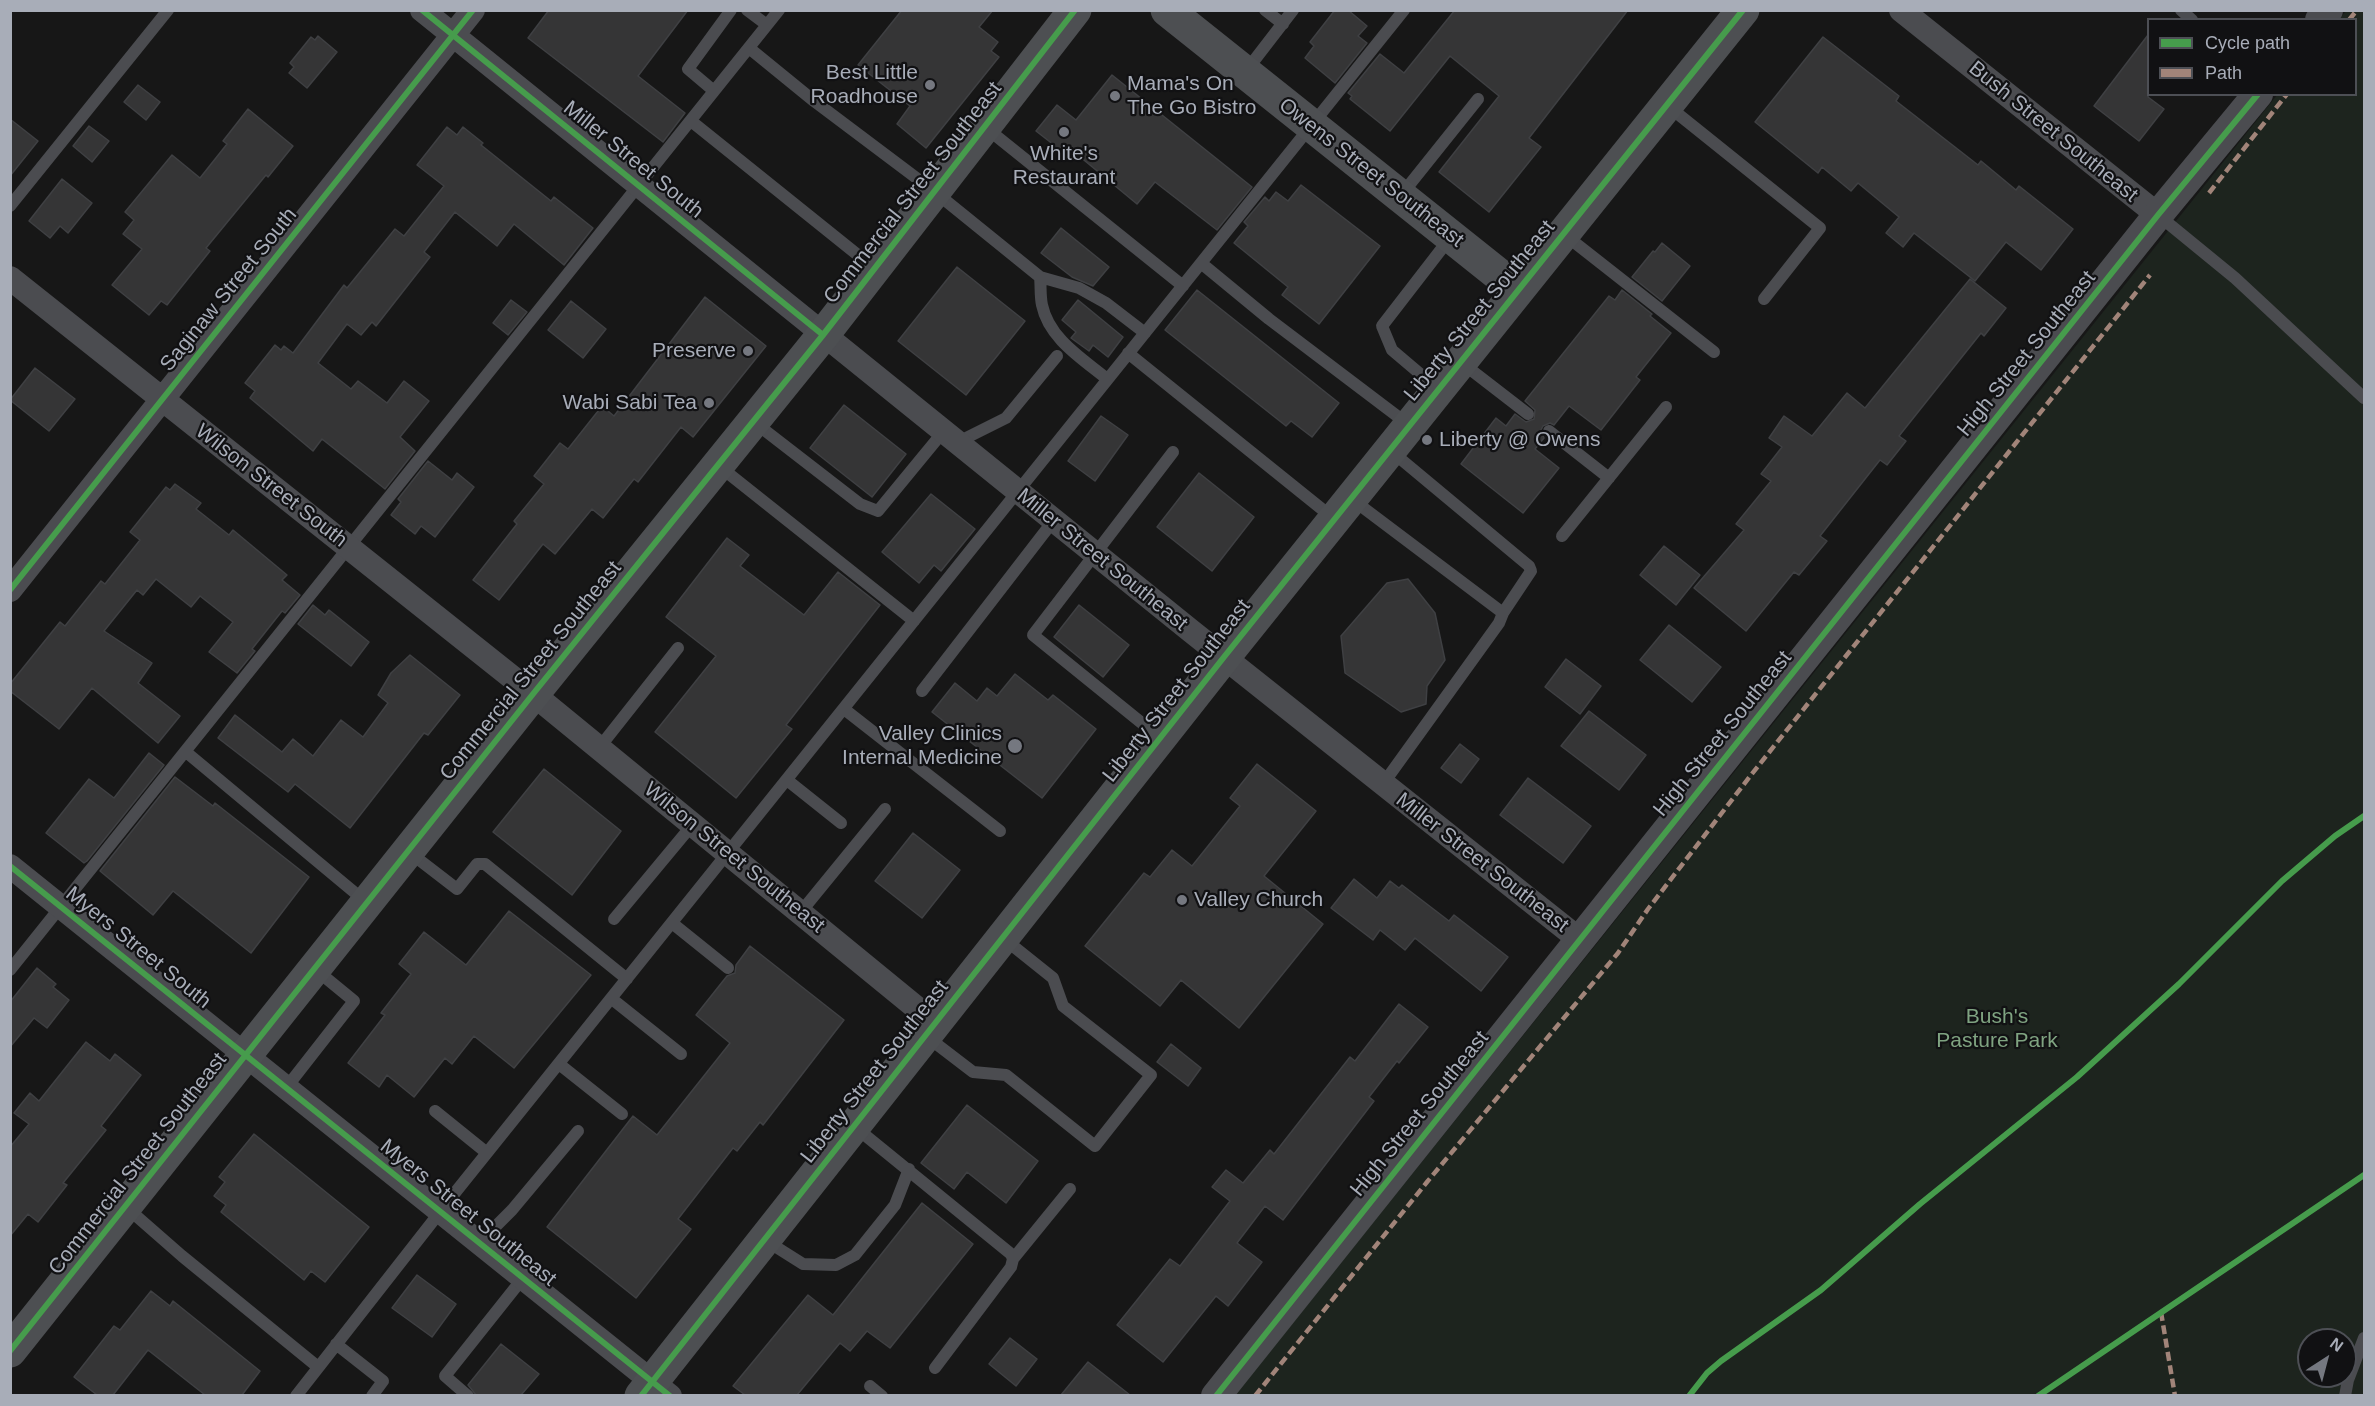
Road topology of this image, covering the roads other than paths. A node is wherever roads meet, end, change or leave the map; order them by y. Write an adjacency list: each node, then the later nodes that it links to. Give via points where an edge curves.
1 (168, 10): 29 (lane)
2 (422, 10): 16 (street, Miller Street South)
3 (473, 10): 16 (street, Saginaw Street South)
4 (731, 10): 19 (lane, via 688,69)
5 (747, 10): 15 (lane)
6 (779, 10): 15 (lane)
7 (1076, 10): 25 (main road, Commercial Street Southeast)
8 (1167, 10): 18 (main road, Owens Street Southeast)
9 (1265, 10): 14 (lane)
10 (1293, 10): 14 (lane)
11 (1404, 10): 24 (lane)
12 (1743, 10): 22 (main road, Liberty Street Southeast)
13 (1900, 10): 30 (street, Bush Street Southeast)
14 (1283, 24): 18 (lane)
15 (767, 25): 17 (lane)
16 (453, 35): 26 (street, Miller Street South); 49 (street, Saginaw Street South)
17 (749, 48): 19 (lane); 27 (lane)
18 (1245, 73): 24 (main road, Owens Street Southeast)
19 (714, 91): 23 (lane)
20 (2256, 96): 30 (street, High Street Southeast)
21 (1478, 99): 28 (lane)
22 (1667, 105): 31 (main road, Liberty Street Southeast); 39 (lane, via 1820,228)
23 (691, 121): 26 (lane); 34 (lane)
24 (1311, 126): 28 (main road, Owens Street Southeast); 33 (lane)
25 (985, 127): 27 (main road, Commercial Street Southeast); 37 (lane)
26 (638, 186): 41 (street, Miller Street South); 63 (lane)
27 (934, 192): 34 (main road, Commercial Street Southeast); 35 (lane)
28 (1400, 196): 32 (main road, Owens Street Southeast)
29 (10, 206)
30 (2158, 215): 48 (lane, Bush Street Southeast, via 2235,278); 91 (street, High Street Southeast)
31 (1564, 234): 38 (main road, Liberty Street Southeast); 42 (lane)
32 (1451, 237): 38 (main road, Owens Street Southeast); 47 (lane, via 1382,326 1392,350)
33 (1201, 263): 37 (lane); 55 (lane)
34 (874, 268): 41 (main road, Commercial Street Southeast)
35 (1040, 277): 40 (lane, via 1079,288); 46 (lane, via 1042,307 1052,326 1064,344)
36 (10, 278): 49 (street, Wilson Street South)
37 (1183, 285): 40 (lane)
38 (1518, 290): 45 (main road, Liberty Street Southeast)
39 (1764, 299)
40 (1145, 333): 43 (lane)
41 (823, 335): 52 (main road, Commercial Street Southeast); 54 (street, Miller Street Southeast)
42 (1714, 352)
43 (1128, 353): 46 (lane); 60 (lane)
44 (1057, 356): 54 (lane, via 1006,418)
45 (1461, 362): 47 (main road, Liberty Street Southeast); 51 (lane)
46 (1107, 379): 59 (lane)
47 (1439, 390): 55 (main road, Liberty Street Southeast)
48 (2364, 398)
49 (162, 400): 63 (street, Wilson Street South); 65 (street, Saginaw Street South)
50 (1666, 407): 58 (lane)
51 (1528, 414)
52 (753, 421): 54 (lane, via 860,504 878,511); 57 (main road, Commercial Street Southeast)
53 (1549, 431): 58 (lane)
54 (949, 437): 59 (street, Miller Street Southeast)
55 (1400, 438): 60 (main road, Liberty Street Southeast); 66 (lane, via 1529,566 1531,571)
56 (1173, 452): 64 (lane)
57 (718, 465): 67 (lane); 71 (main road, Commercial Street Southeast)
58 (1609, 478): 62 (lane)
59 (1017, 491): 61 (street, Miller Street Southeast); 67 (lane)
60 (1343, 509): 66 (lane); 69 (main road, Liberty Street Southeast)
61 (1054, 520): 64 (street, Miller Street Southeast); 70 (lane)
62 (1562, 536)
63 (348, 548): 71 (street, Wilson Street South); 75 (lane)
64 (1095, 553): 69 (street, Miller Street Southeast); 73 (lane, via 1034,635)
65 (10, 590)
66 (1503, 613): 77 (lane)
67 (914, 621): 72 (lane)
68 (678, 648): 74 (lane)
69 (1224, 657): 73 (main road, Liberty Street Southeast); 77 (street, Miller Street Southeast)
70 (922, 691)
71 (533, 694): 74 (street, Wilson Street Southeast); 82 (main road, Commercial Street Southeast)
72 (844, 709): 76 (lane); 81 (lane)
73 (1160, 738): 90 (main road, Liberty Street Southeast)
74 (599, 748): 80 (street, Wilson Street Southeast)
75 (186, 753): 85 (lane); 86 (lane)
76 (787, 780): 79 (lane); 83 (lane)
77 (1383, 784): 91 (street, Miller Street Southeast)
78 (885, 809): 87 (lane)
79 (841, 822)
80 (693, 824): 83 (street, Wilson Street Southeast); 88 (lane)
81 (1000, 831)
82 (408, 851): 85 (main road, Commercial Street Southeast); 95 (lane, via 457,889 477,864 485,864)
83 (728, 854): 87 (street, Wilson Street Southeast); 89 (lane)
84 (10, 866): 86 (street, Myers Street South)
85 (367, 903): 92 (main road, Commercial Street Southeast)
86 (61, 906): 94 (lane); 99 (street, Myers Street South)
87 (800, 913): 97 (street, Wilson Street Southeast)
88 (614, 919)
89 (672, 923): 93 (lane); 95 (lane)
90 (1002, 938): 97 (main road, Liberty Street Southeast); 97 (lane, via 1053,978 1063,1006 1151,1075 1095,1146 1006,1075 973,1072)
91 (1580, 940): 126 (street, High Street Southeast)
92 (315, 968): 99 (main road, Commercial Street Southeast); 101 (lane, via 354,1001)
93 (728, 968)
94 (10, 970)
95 (627, 979): 96 (lane)
96 (612, 999): 98 (lane); 100 (lane)
97 (930, 1029): 104 (main road, Liberty Street Southeast)
98 (681, 1054)
99 (245, 1056): 101 (street, Myers Street Southeast); 109 (main road, Commercial Street Southeast)
100 (559, 1064): 103 (lane); 106 (lane)
101 (286, 1088): 110 (street, Myers Street Southeast)
102 (435, 1111): 106 (lane)
103 (621, 1114)
104 (854, 1126): 107 (lane); 111 (main road, Liberty Street Southeast)
105 (578, 1131): 112 (lane)
106 (487, 1153): 110 (lane)
107 (909, 1169): 111 (lane, via 895,1205 855,1255 836,1265 803,1264); 113 (lane)
108 (1070, 1189): 113 (lane)
109 (125, 1206): 117 (main road, Commercial Street Southeast); 118 (lane)
110 (440, 1212): 112 (street, Myers Street Southeast); 116 (lane)
111 (764, 1240): 121 (main road, Liberty Street Southeast)
112 (479, 1243): 114 (street, Myers Street Southeast)
113 (1013, 1259): 119 (lane, via 1011,1267)
114 (523, 1278): 121 (street, Myers Street Southeast); 124 (lane, via 445,1376)
115 (2364, 1338): 127 (lane)
116 (336, 1344): 118 (lane); 123 (lane, via 383,1382)
117 (10, 1351)
118 (318, 1366): 122 (lane)
119 (935, 1368)
120 (870, 1386): 125 (lane)
121 (654, 1391)
122 (296, 1395)
123 (372, 1395)
124 (468, 1395)
125 (882, 1395)
126 (1216, 1395)
127 (2345, 1395)

